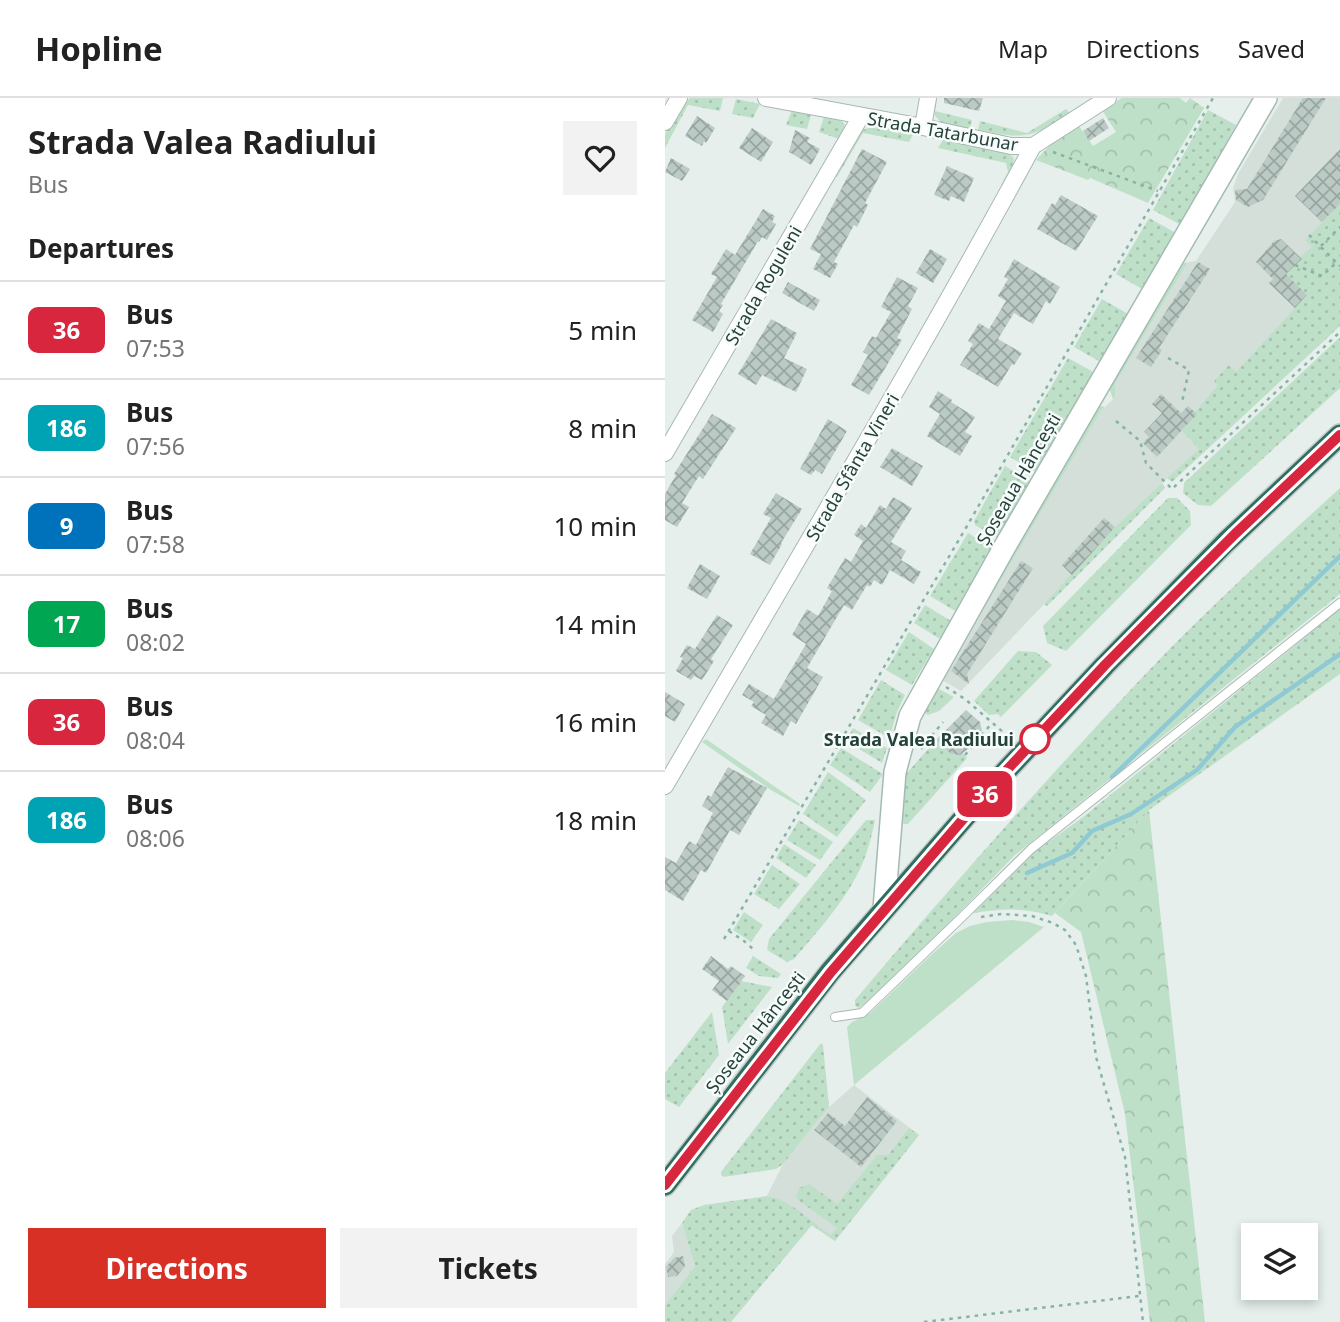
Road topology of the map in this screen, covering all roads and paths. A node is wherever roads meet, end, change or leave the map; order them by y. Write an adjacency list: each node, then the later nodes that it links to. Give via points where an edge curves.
1 (679, 98): 8 (street)
2 (766, 98): 7 (street, Strada Tatarbunar)
3 (928, 98): 9 (street)
4 (1108, 98): 10 (street, Strada Tatarbunar)
5 (1213, 98): 11 (path)
6 (1266, 98): 24 (street, Șoseaua Hâncești)
7 (861, 116): 9 (street, Strada Tatarbunar); 22 (street, Strada Roguleni)
8 (665, 122)
9 (923, 127): 10 (street, Strada Tatarbunar, via 1011,146)
10 (1033, 146): 11 (path); 28 (street, Strada Sfânta Vineri, via 898,388)
11 (1159, 192): 31 (path)
12 (1340, 227): 14 (path)
13 (1309, 235): 14 (path)
14 (1321, 246): 15 (path)
15 (1338, 264): 16 (path, via 1322,276)
16 (1295, 265)
17 (1340, 332): 20 (path, via 1173,489 1146,463 1140,441)
18 (1168, 358): 19 (path, via 1189,370)
19 (1182, 402)
20 (1116, 421)
21 (1340, 435): 26 (highway, Șoseaua Hâncești, via 1235,534)
22 (665, 453)
23 (1340, 603): 30 (lane, via 1031,849)
24 (931, 678): 25 (path); 29 (street, Șoseaua Hâncești, via 910,716 895,772)
25 (992, 722): 26 (path); 27 (path)
26 (1024, 750): 29 (highway, Șoseaua Hâncești)
27 (965, 755)
28 (665, 786)
29 (884, 909): 35 (highway, Șoseaua Hâncești)
30 (961, 919): 34 (lane, via 862,1013); 36 (path, via 1032,916 1065,930 1076,945 1086,976 1097,1057 1125,1157)
31 (729, 932): 32 (path); 33 (path)
32 (724, 939)
33 (753, 949)
34 (835, 1017)
35 (665, 1185)
36 (1139, 1296): 37 (path); 38 (path)
37 (924, 1322)
38 (1143, 1322)

